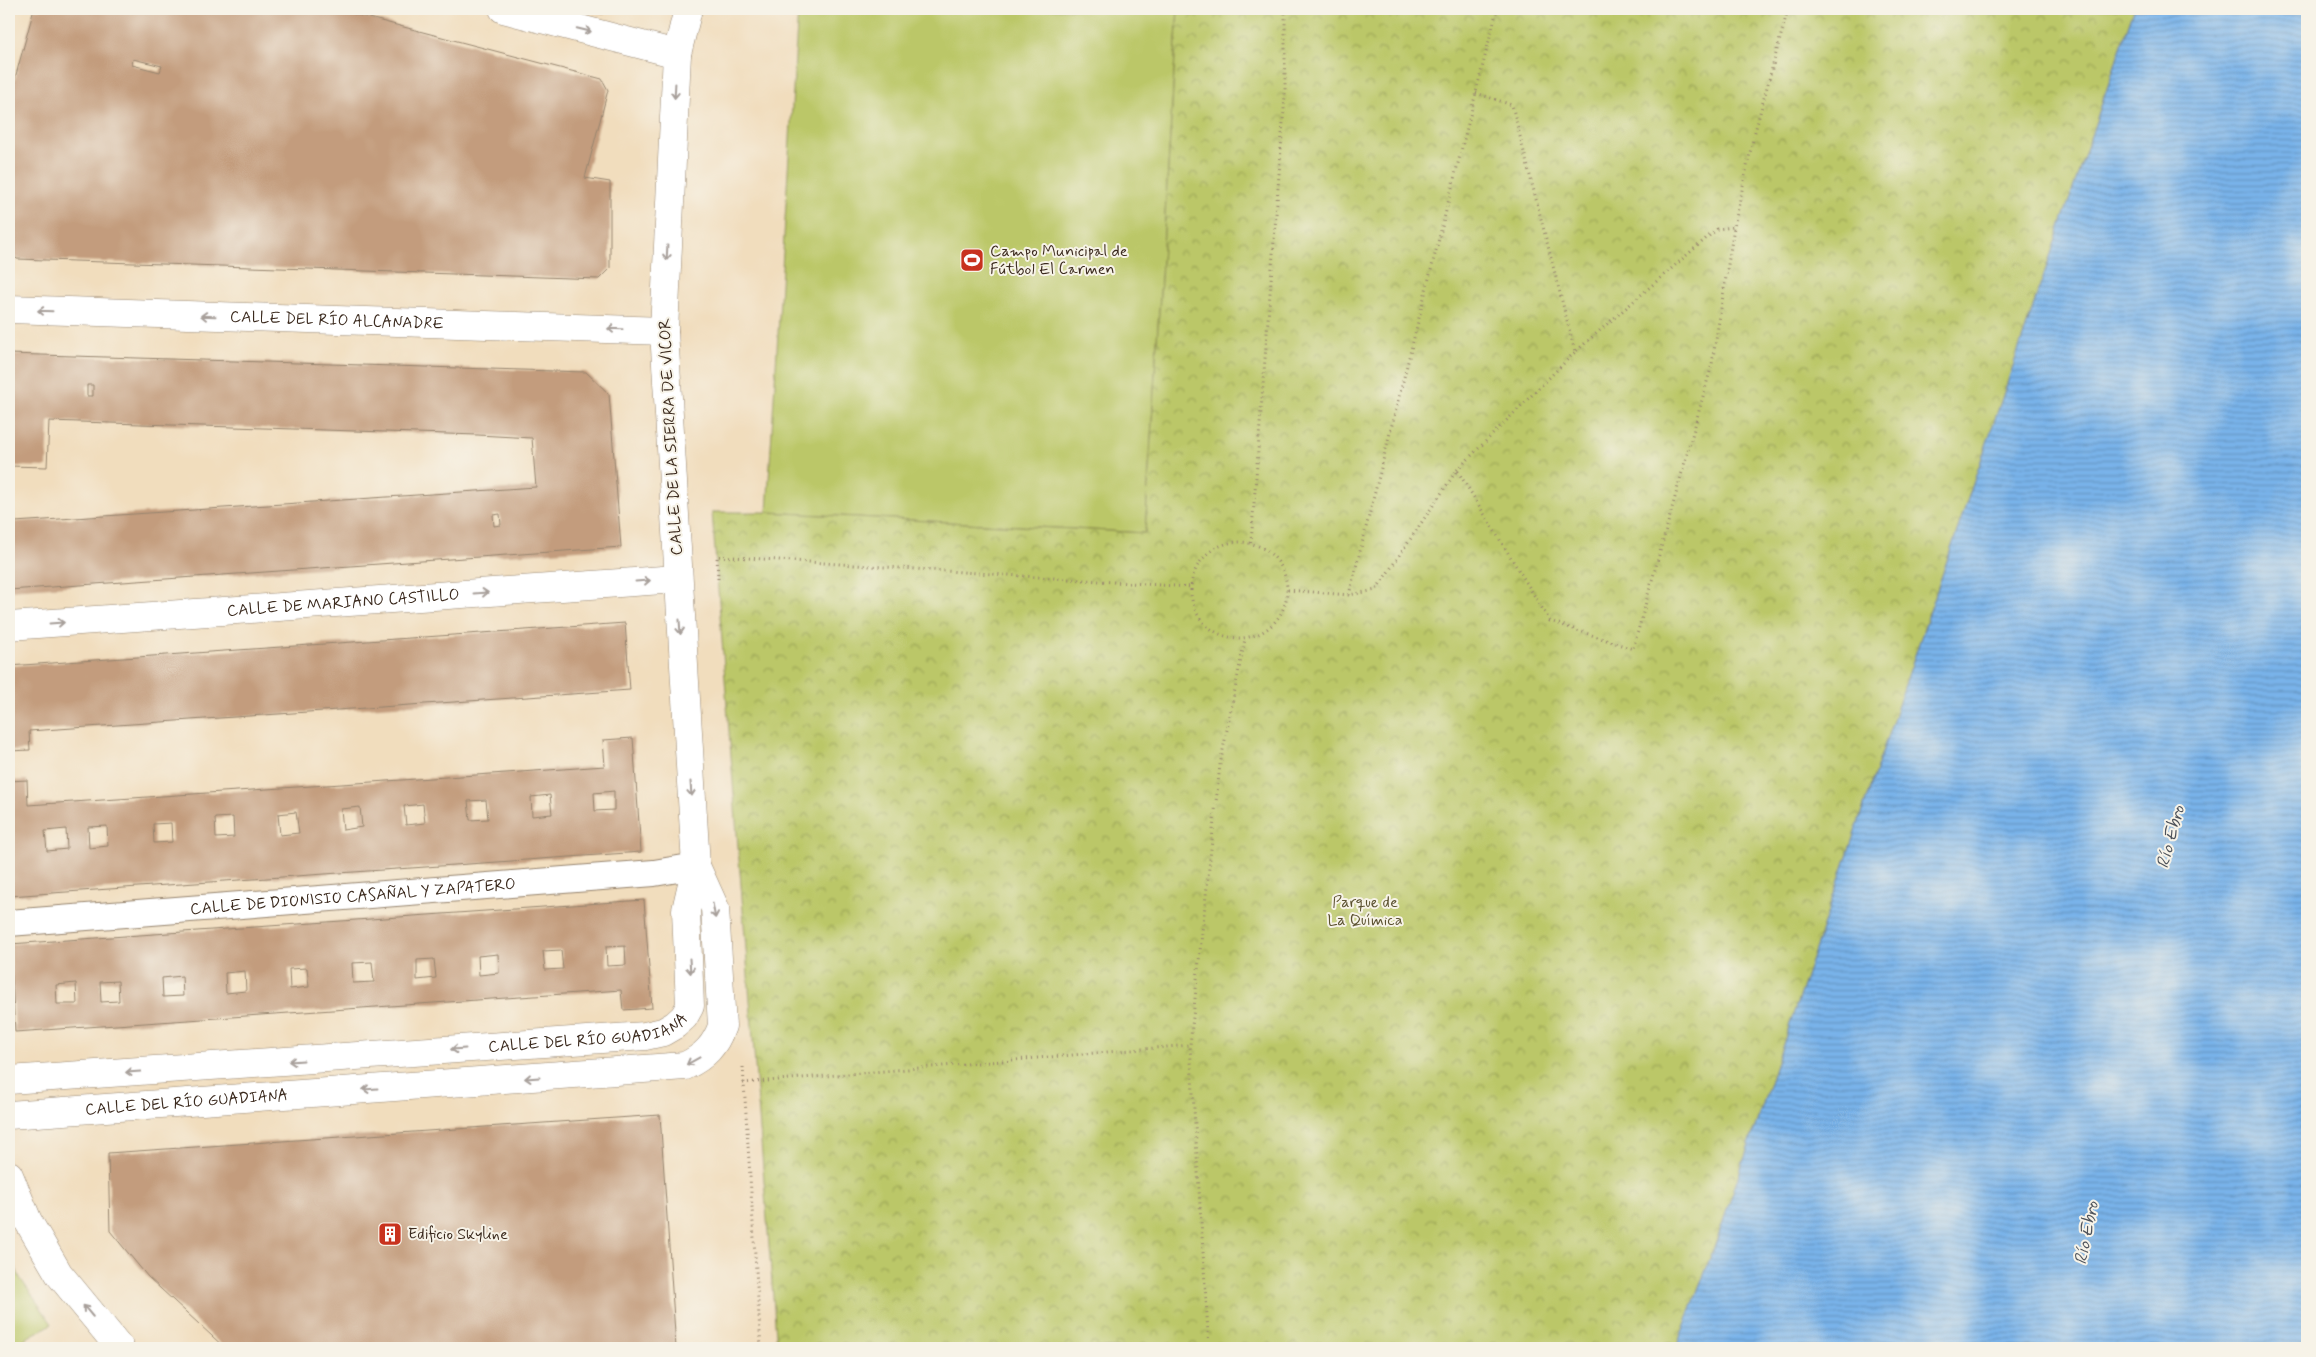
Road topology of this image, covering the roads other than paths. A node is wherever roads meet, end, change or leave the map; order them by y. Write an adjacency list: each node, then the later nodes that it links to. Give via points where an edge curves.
1 (503, 9): 3 (street, one-way to 3)
2 (688, 9): 3 (street, CALLE DE LA SIERRA DE VICOR)
3 (677, 54): 5 (street, CALLE DE LA SIERRA DE VICOR, one-way to 5)
4 (9, 309): 5 (street, CALLE DEL RÍO ALCANADRE, one-way to 4)
5 (664, 331): 6 (street, CALLE DE LA SIERRA DE VICOR)
6 (677, 578): 7 (street, CALLE DE MARIANO CASTILLO, one-way to 6); 8 (street, CALLE DE LA SIERRA DE VICOR, one-way to 8)
7 (9, 626)
8 (696, 866): 9 (street, CALLE DE DIONISIO CASAÑAL Y ZAPATERO, via 654,873); 10 (street, CALLE DEL RÍO GUADIANA, one-way to 10, via 686,910 690,1006 680,1021 663,1032 645,1036); 11 (street, CALLE DEL RÍO GUADIANA, one-way to 11, via 714,908 722,1026 708,1052 685,1066)
9 (9, 923)
10 (9, 1080)
11 (9, 1115)
12 (9, 1175): 13 (street, one-way to 12, via 58,1274 28,1221)
13 (120, 1348)

